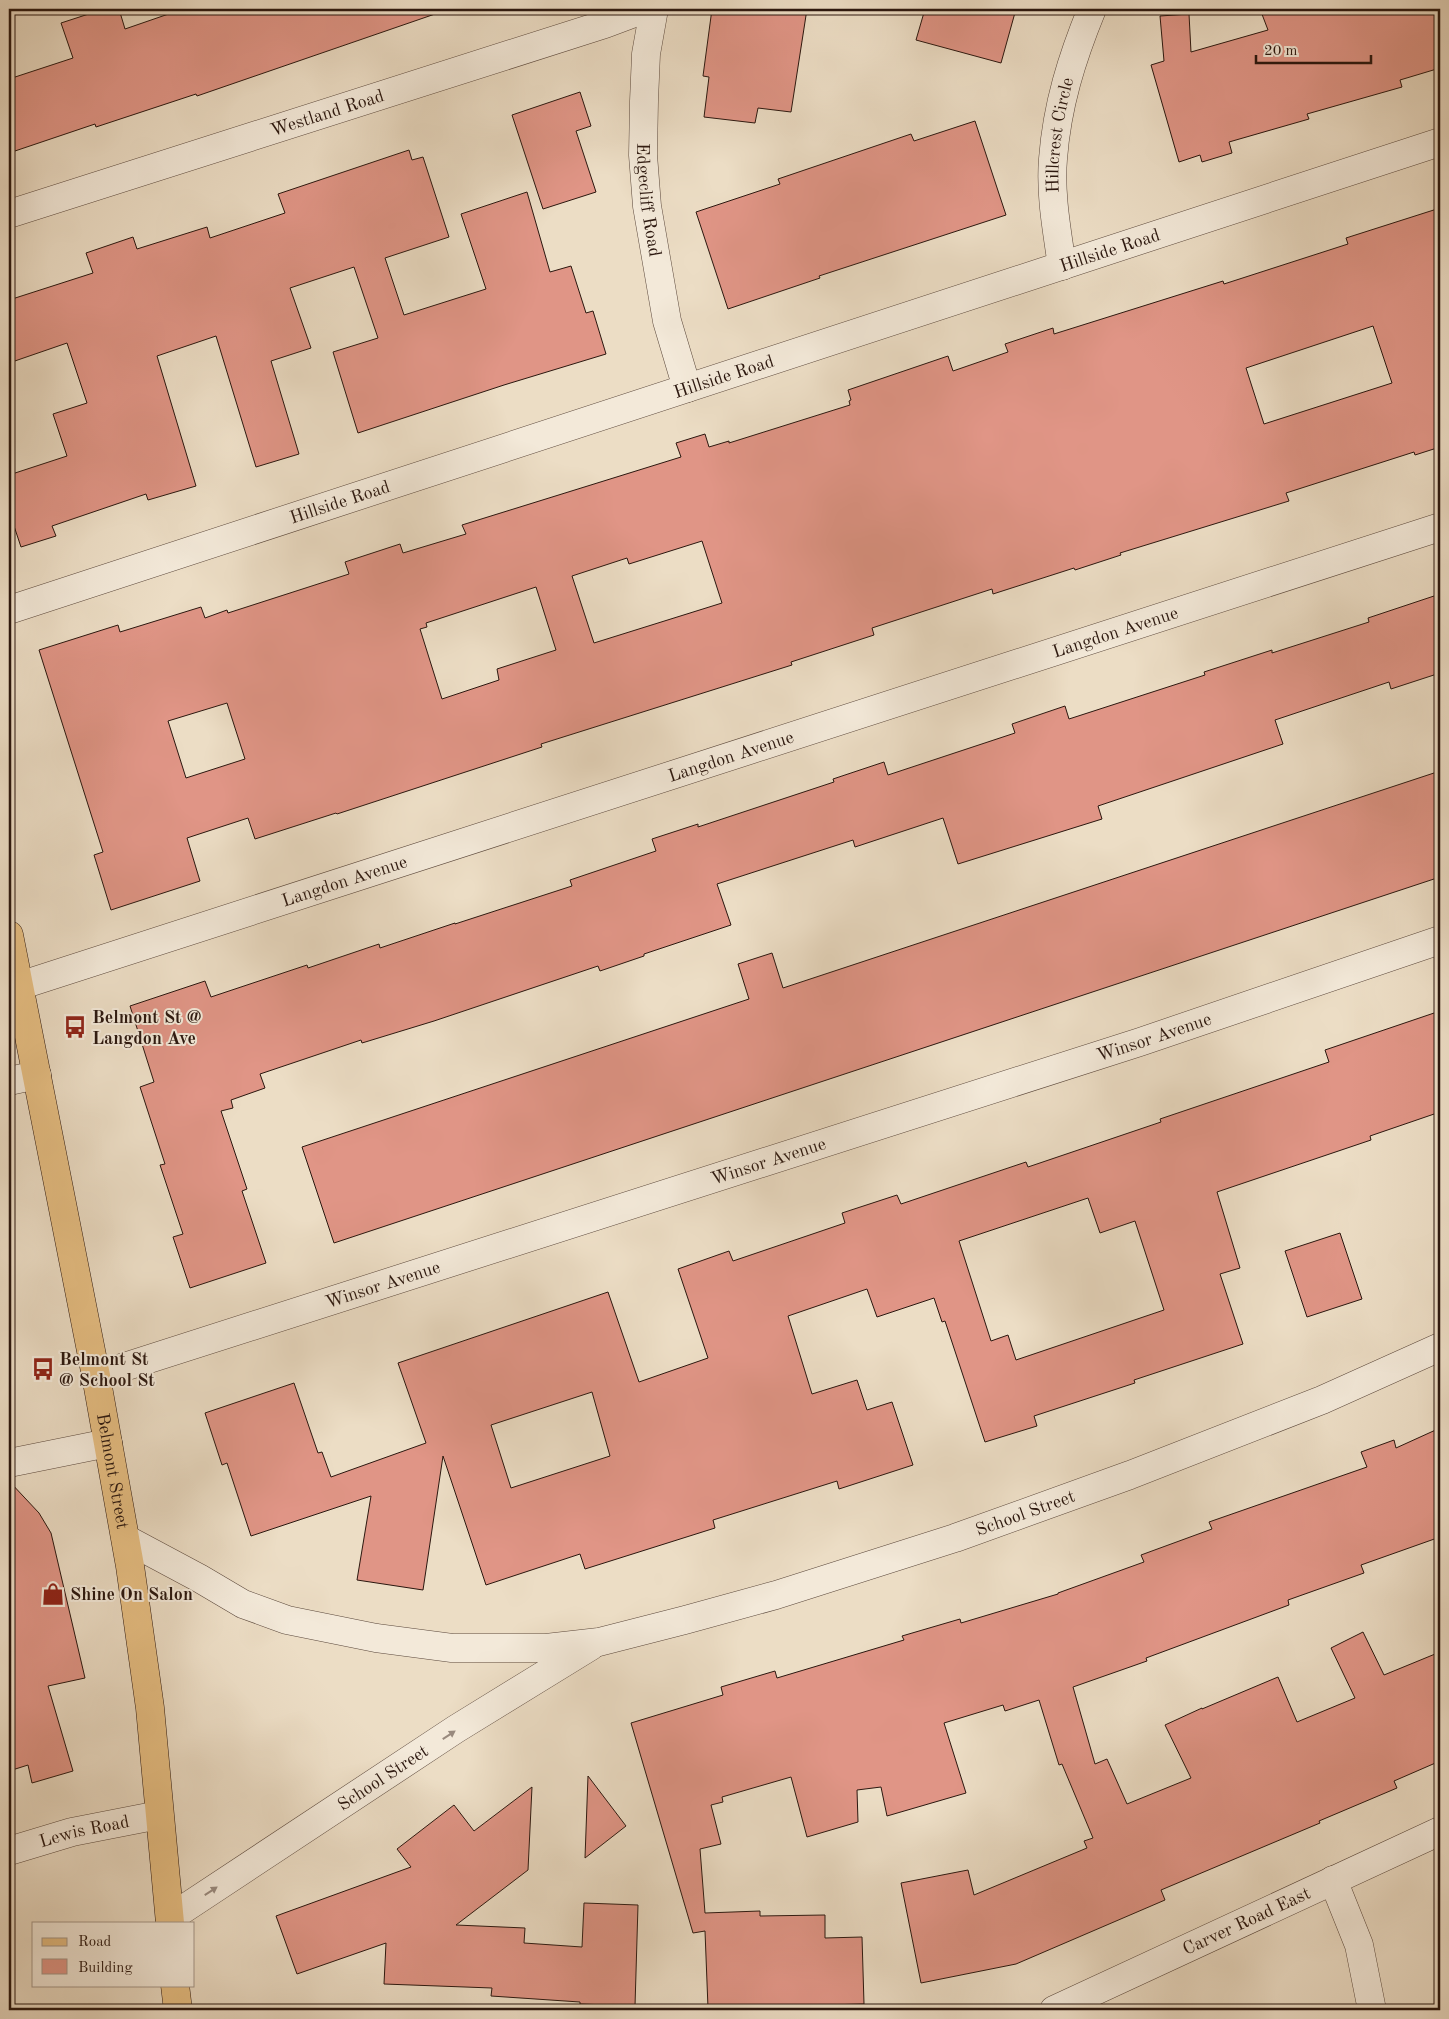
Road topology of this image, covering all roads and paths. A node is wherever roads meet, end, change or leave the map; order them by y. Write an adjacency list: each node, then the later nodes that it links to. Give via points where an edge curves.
1 (645, 9): 5 (street, Westland Road)
2 (654, 9): 7 (street, Edgecliff Road, via 646,54 644,101 647,206 667,321)
3 (1092, 9): 6 (street, Hillcrest Circle, via 1074,52 1059,107 1053,161 1055,220)
4 (1440, 142): 6 (street, Hillside Road)
5 (9, 214)
6 (1062, 266): 7 (street, Hillside Road)
7 (687, 388): 9 (street, Hillside Road)
8 (1440, 527): 12 (street, Langdon Avenue)
9 (9, 610)
10 (9, 935): 12 (main road, Belmont Street)
11 (1440, 940): 16 (street, Winsor Avenue, via 1140,1042)
12 (19, 986): 13 (main road, Belmont Street)
13 (37, 1075): 14 (street); 16 (main road, Belmont Street)
14 (9, 1081)
15 (1440, 1347): 20 (street, School Street, via 1305,1407 955,1538 776,1595)
16 (96, 1376): 17 (main road, Belmont Street)
17 (108, 1443): 18 (street); 19 (main road, Belmont Street)
18 (9, 1462)
19 (126, 1539): 20 (street, School Street, via 243,1604 287,1620 376,1638 452,1648 546,1648); 21 (main road, Belmont Street, via 142,1637)
20 (599, 1642): 25 (street, School Street, one-way to 20, via 456,1730)
21 (159, 1815): 23 (street, Lewis Road, via 72,1832); 25 (main road, Belmont Street)
22 (1440, 1830): 24 (street, Carver Road East)
23 (9, 1851)
24 (1333, 1880): 28 (street, Carver Road East); 29 (street, via 1358,1945)
25 (170, 1920)
26 (176, 1986): 27 (main road)
27 (178, 2010)
28 (1054, 2010)
29 (1372, 2010)

